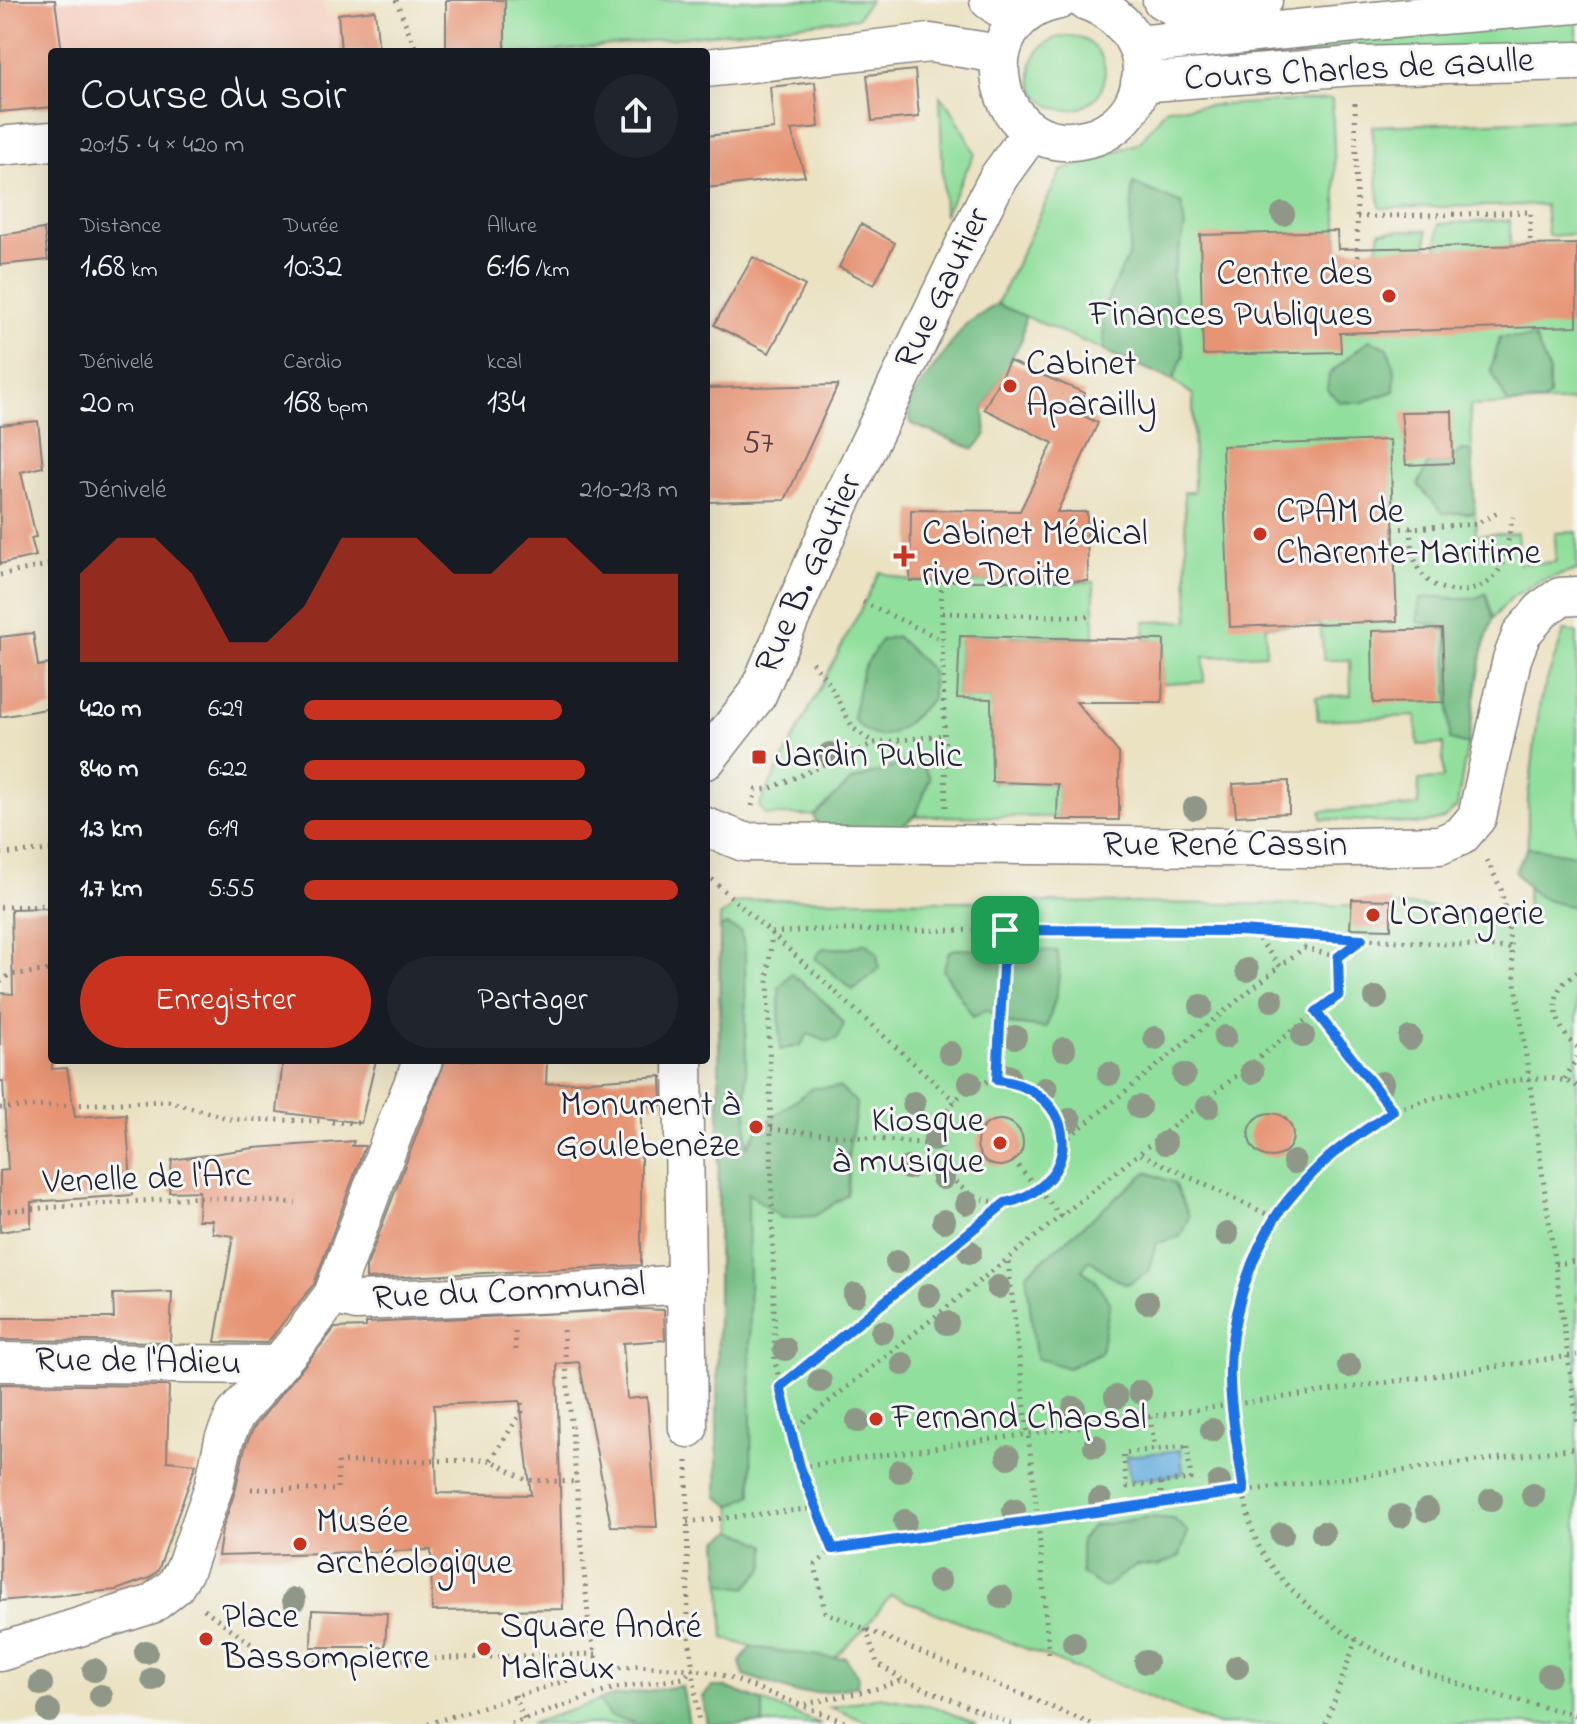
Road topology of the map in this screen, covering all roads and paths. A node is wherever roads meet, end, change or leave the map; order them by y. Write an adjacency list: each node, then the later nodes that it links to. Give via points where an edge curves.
1 (396, 0): 11 (path)
2 (1059, 0): 8 (street, via 1031,10)
3 (1162, 0): 4 (street, Cours Charles de Gaulle, via 1178,8)
4 (1263, 0)
5 (1357, 0): 9 (street, Cours Charles de Gaulle)
6 (1096, 2): 10 (street, via 1122,22)
7 (1577, 4): 9 (street, Cours Charles de Gaulle)
8 (1004, 11): 12 (street, via 1007,37)
9 (1415, 17): 10 (street, Cours Charles de Gaulle)
10 (1137, 45): 16 (street)
11 (415, 48)
12 (1000, 54): 15 (street, via 930,43); 17 (street, via 1004,98)
13 (1577, 61): 14 (street, Cours Charles de Gaulle)
14 (1354, 66): 16 (street, Cours Charles de Gaulle); 20 (path)
15 (710, 68)
16 (1140, 83): 17 (street, via 1132,105 1099,136 1076,142)
17 (1032, 131): 23 (street, Rue Gautier, via 998,178)
18 (48, 141): 19 (street)
19 (0, 146)
20 (1357, 217): 21 (path, via 1531,212); 22 (path)
21 (1530, 245)
22 (1358, 270)
23 (865, 453): 36 (street, Rue B. Gautier)
24 (1501, 511): 26 (path, via 1476,524)
25 (1513, 517): 26 (path, via 1506,554 1492,579 1459,591 1435,586 1420,573)
26 (1411, 528): 27 (path)
27 (1393, 529)
28 (48, 565): 29 (path)
29 (0, 575)
30 (941, 581): 33 (path)
31 (1577, 596): 41 (street, via 1560,597 1522,633 1477,817)
32 (863, 602): 35 (path)
33 (942, 613): 34 (path); 35 (path)
34 (1094, 617)
35 (943, 640): 37 (path)
36 (777, 648): 38 (path, via 815,663 853,728); 39 (street, Rue B. Gautier, via 757,695)
37 (945, 735): 38 (path); 43 (path)
38 (874, 743): 42 (path, via 756,790)
39 (710, 755)
40 (710, 829): 42 (street, Rue René Cassin)
41 (1461, 836): 43 (street, Rue René Cassin, via 1440,845 1324,847); 54 (path, via 1492,865)
42 (744, 842): 43 (street, Rue René Cassin); 47 (path)
43 (947, 844)
44 (48, 850): 45 (path)
45 (1, 854)
46 (710, 878): 47 (path)
47 (721, 888): 52 (path)
48 (48, 905): 49 (path)
49 (0, 907)
50 (1005, 930): 51 (path); 52 (path); 67 (path)
51 (1253, 932): 53 (path); 56 (path)
52 (772, 933): 69 (path); 73 (path)
53 (1362, 939): 54 (path); 55 (path)
54 (1510, 948): 65 (path)
55 (1338, 957): 56 (path, via 1304,948); 60 (path, via 1339,995)
56 (1280, 966): 74 (path)
57 (48, 970): 59 (path, via 9,975)
58 (1577, 972): 61 (path, via 1561,986 1557,1003 1558,1022)
59 (0, 982)
60 (1316, 1012): 71 (path); 76 (path)
61 (1577, 1047)
62 (1577, 1057): 66 (path)
63 (421, 1064): 89 (street)
64 (683, 1064): 87 (street)
65 (1529, 1079): 66 (path); 71 (path); 86 (path)
66 (1565, 1079): 68 (path)
67 (997, 1080): 69 (path, via 967,1090); 74 (path, via 1026,1086 1050,1104)
68 (1577, 1086)
69 (955, 1101): 75 (path, via 941,1129)
70 (0, 1108): 72 (path, via 168,1101 231,1119)
71 (1393, 1111): 83 (path, via 1329,1157)
72 (323, 1121)
73 (771, 1129): 75 (path); 94 (path, via 774,1335)
74 (1062, 1142): 78 (path, via 1060,1161)
75 (940, 1145): 80 (path, via 954,1181 977,1197)
76 (1141, 1154): 82 (path); 83 (path)
77 (1013, 1160): 78 (path)
78 (1039, 1190): 80 (path); 82 (path)
79 (296, 1203): 81 (path, Venelle de l'Arc, via 181,1197)
80 (1005, 1203): 94 (path)
81 (0, 1211)
82 (1062, 1217): 84 (path)
83 (1275, 1218): 96 (path, via 1236,1315)
84 (1008, 1261): 100 (path); 101 (path)
85 (1577, 1261): 86 (path)
86 (1555, 1264): 91 (path)
87 (685, 1284): 88 (street, Rue du Communal); 99 (street)
88 (559, 1293): 89 (street, Rue du Communal, via 357,1301); 106 (path)
89 (333, 1295): 93 (street)
90 (1577, 1355): 91 (path)
91 (1568, 1357): 96 (path); 98 (path)
92 (0, 1362): 93 (street, Rue de l'Adieu)
93 (276, 1365): 115 (street, via 235,1415 185,1569)
94 (780, 1387): 100 (path)
95 (521, 1401): 104 (path, via 522,1411)
96 (1232, 1405): 97 (path); 109 (path)
97 (1150, 1417): 101 (path); 103 (path)
98 (1577, 1422)
99 (688, 1428): 113 (path)
100 (791, 1432): 105 (path)
101 (1028, 1434): 105 (path); 112 (path)
102 (1577, 1448): 109 (path)
103 (1155, 1449): 107 (path, via 1187,1446 1191,1479); 107 (path, via 1123,1453 1127,1487)
104 (491, 1460): 106 (path, via 526,1480); 108 (path, via 338,1462 337,1490)
105 (800, 1467): 111 (path)
106 (576, 1482): 119 (path)
107 (1161, 1483): 110 (path)
108 (250, 1489)
109 (1244, 1491): 110 (path); 117 (path, via 1249,1519 1268,1561 1326,1621)
110 (1161, 1502): 112 (path)
111 (817, 1508): 113 (path); 114 (path)
112 (1038, 1520): 114 (path); 120 (path)
113 (687, 1522): 121 (path)
114 (833, 1549): 116 (path, via 815,1565 825,1612)
115 (163, 1595): 118 (street); 119 (path, via 277,1663)
116 (865, 1628): 123 (path, via 877,1663); 133 (path)
117 (1356, 1639): 126 (path, via 1435,1678); 134 (path)
118 (0, 1652)
119 (596, 1654): 122 (path)
120 (1049, 1658)
121 (691, 1669): 122 (path); 125 (path, via 720,1674); 127 (path, via 684,1678 615,1688); 130 (path)
122 (600, 1670): 124 (path)
123 (904, 1680): 125 (path); 132 (path)
124 (515, 1695): 127 (path); 128 (path)
125 (802, 1705): 131 (path)
126 (1577, 1715)
127 (524, 1722): 129 (path)
128 (428, 1724)
129 (511, 1724)
130 (699, 1724)
131 (850, 1724)
132 (1012, 1724)
133 (1092, 1724)
134 (1326, 1724)

